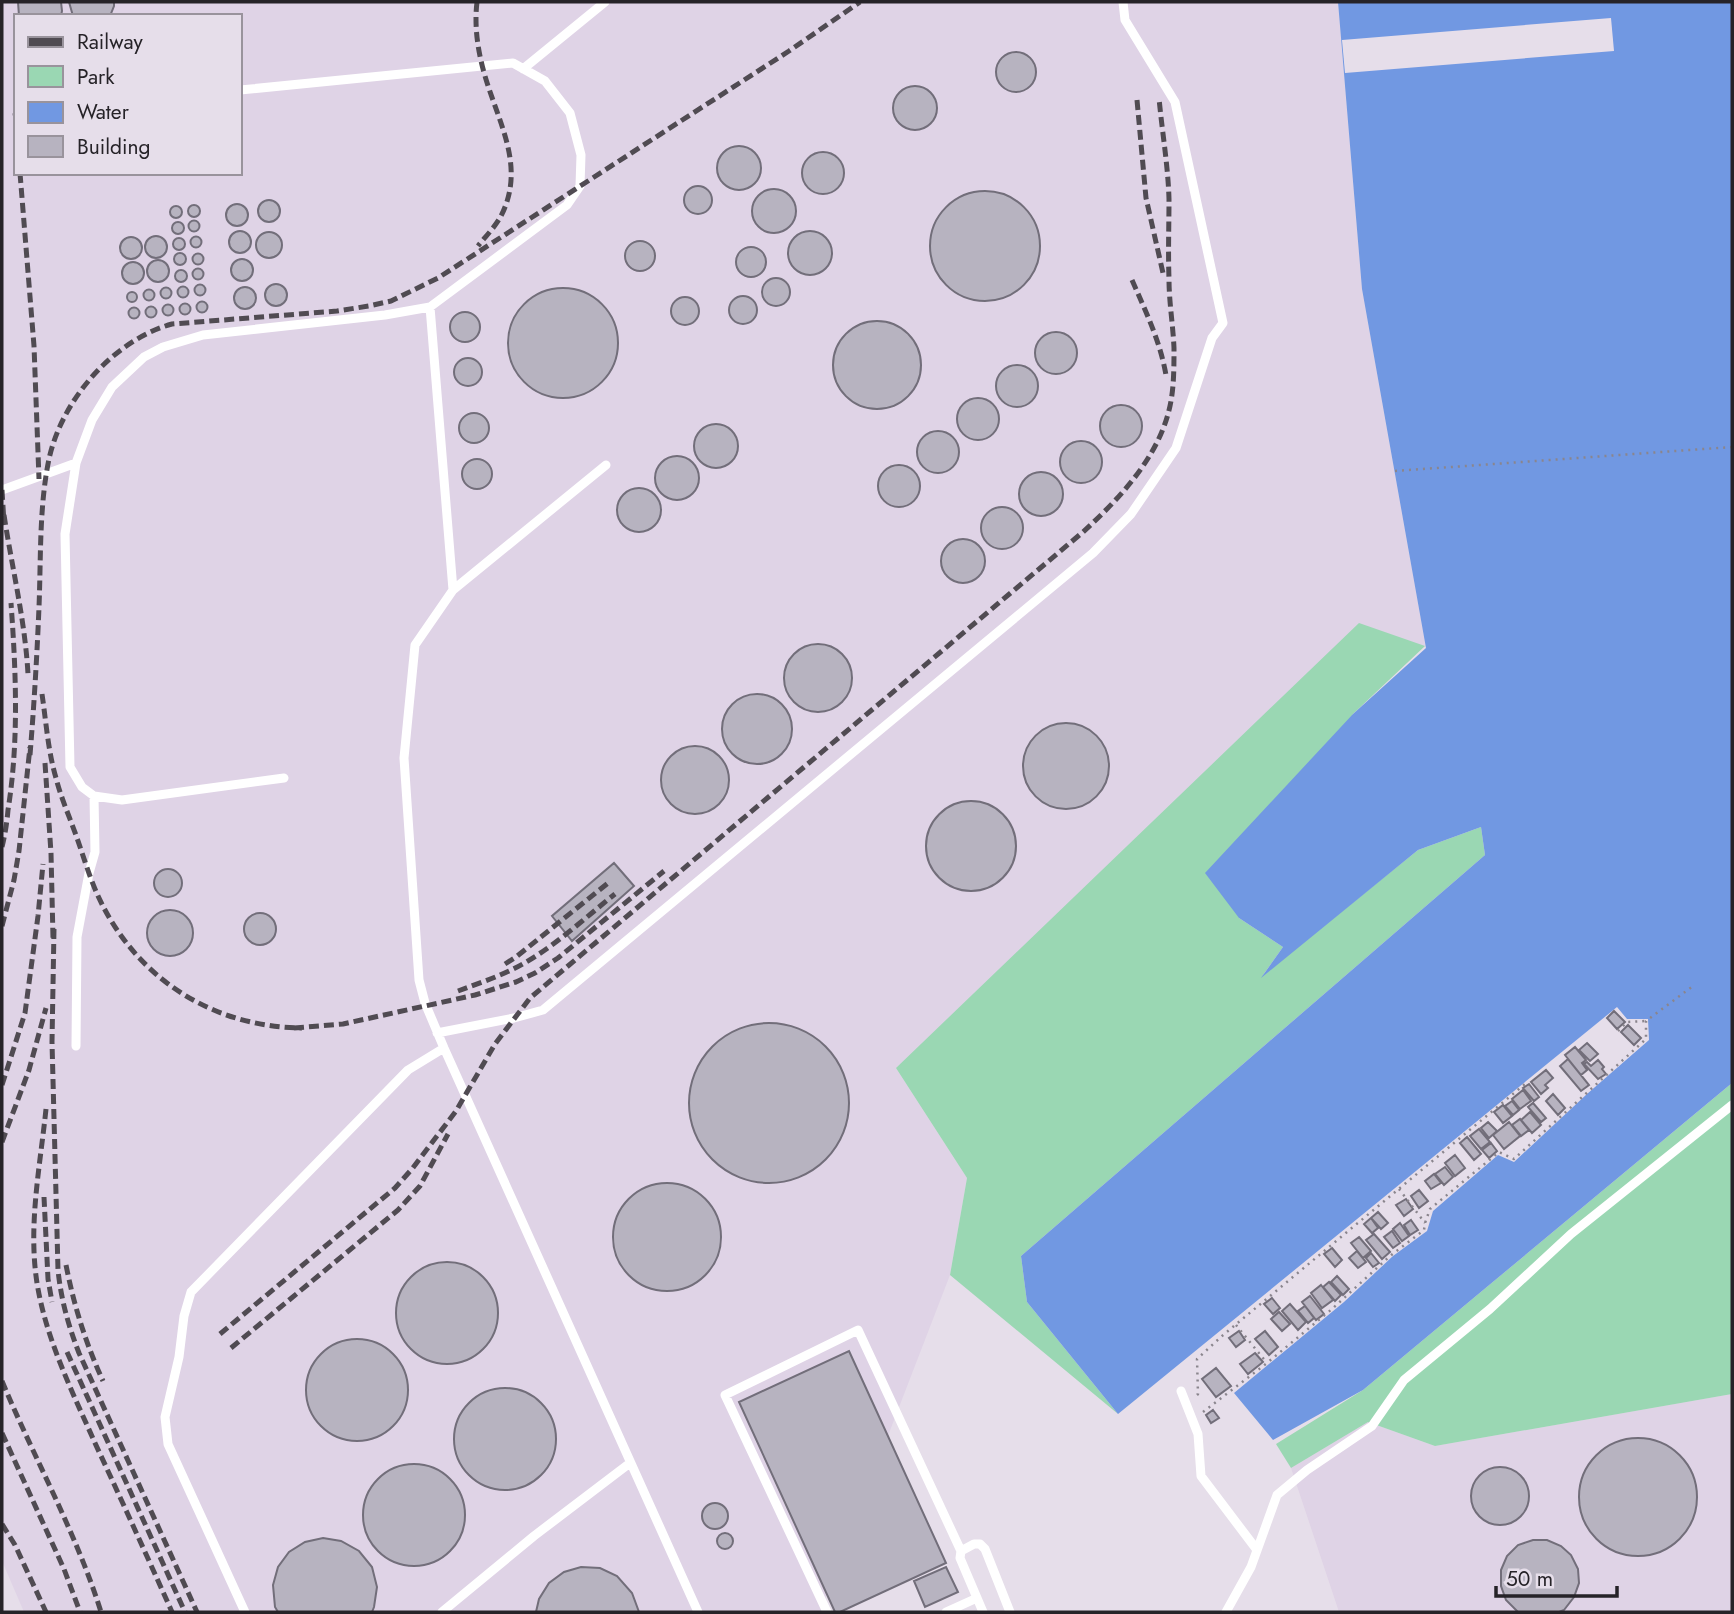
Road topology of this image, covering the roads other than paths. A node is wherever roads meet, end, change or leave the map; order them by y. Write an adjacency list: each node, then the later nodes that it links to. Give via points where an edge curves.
1 (605, 2): 3 (lane)
2 (1123, 2): 12 (lane, via 1125,20 1175,102 1223,323 1212,338 1176,448 1131,514 1093,553 543,1010)
3 (523, 69): 4 (lane, via 513,63); 5 (lane, via 545,81 570,113 581,155 580,186 567,205)
4 (242, 90)
5 (430, 307): 6 (lane, via 203,335 163,347 112,387 92,420); 9 (lane)
6 (76, 463): 8 (lane); 11 (lane, via 65,534 70,767 82,787)
7 (606, 465): 9 (lane)
8 (2, 490)
9 (453, 590): 12 (lane, via 415,645 404,758 419,980)
10 (284, 778): 11 (lane, via 122,800)
11 (94, 796): 13 (lane, via 95,852 77,937)
12 (437, 1033): 14 (lane)
13 (76, 1046)
14 (444, 1048): 17 (lane); 21 (lane, via 408,1070 191,1292 166,1417 168,1444)
15 (1732, 1105): 18 (lane, via 1571,1234 1405,1380 1372,1426 1277,1495)
16 (1181, 1391): 18 (lane, via 1198,1434 1201,1476)
17 (630, 1463): 22 (lane); 23 (lane)
18 (1257, 1550): 28 (lane)
19 (961, 1551): 20 (lane); 24 (lane, via 858,1330 725,1395); 27 (lane, via 974,1544 985,1549)
20 (977, 1598): 25 (lane); 26 (lane)
21 (245, 1612)
22 (442, 1612)
23 (698, 1612)
24 (827, 1612)
25 (946, 1612)
26 (983, 1612)
27 (1010, 1612)
28 (1226, 1612)

